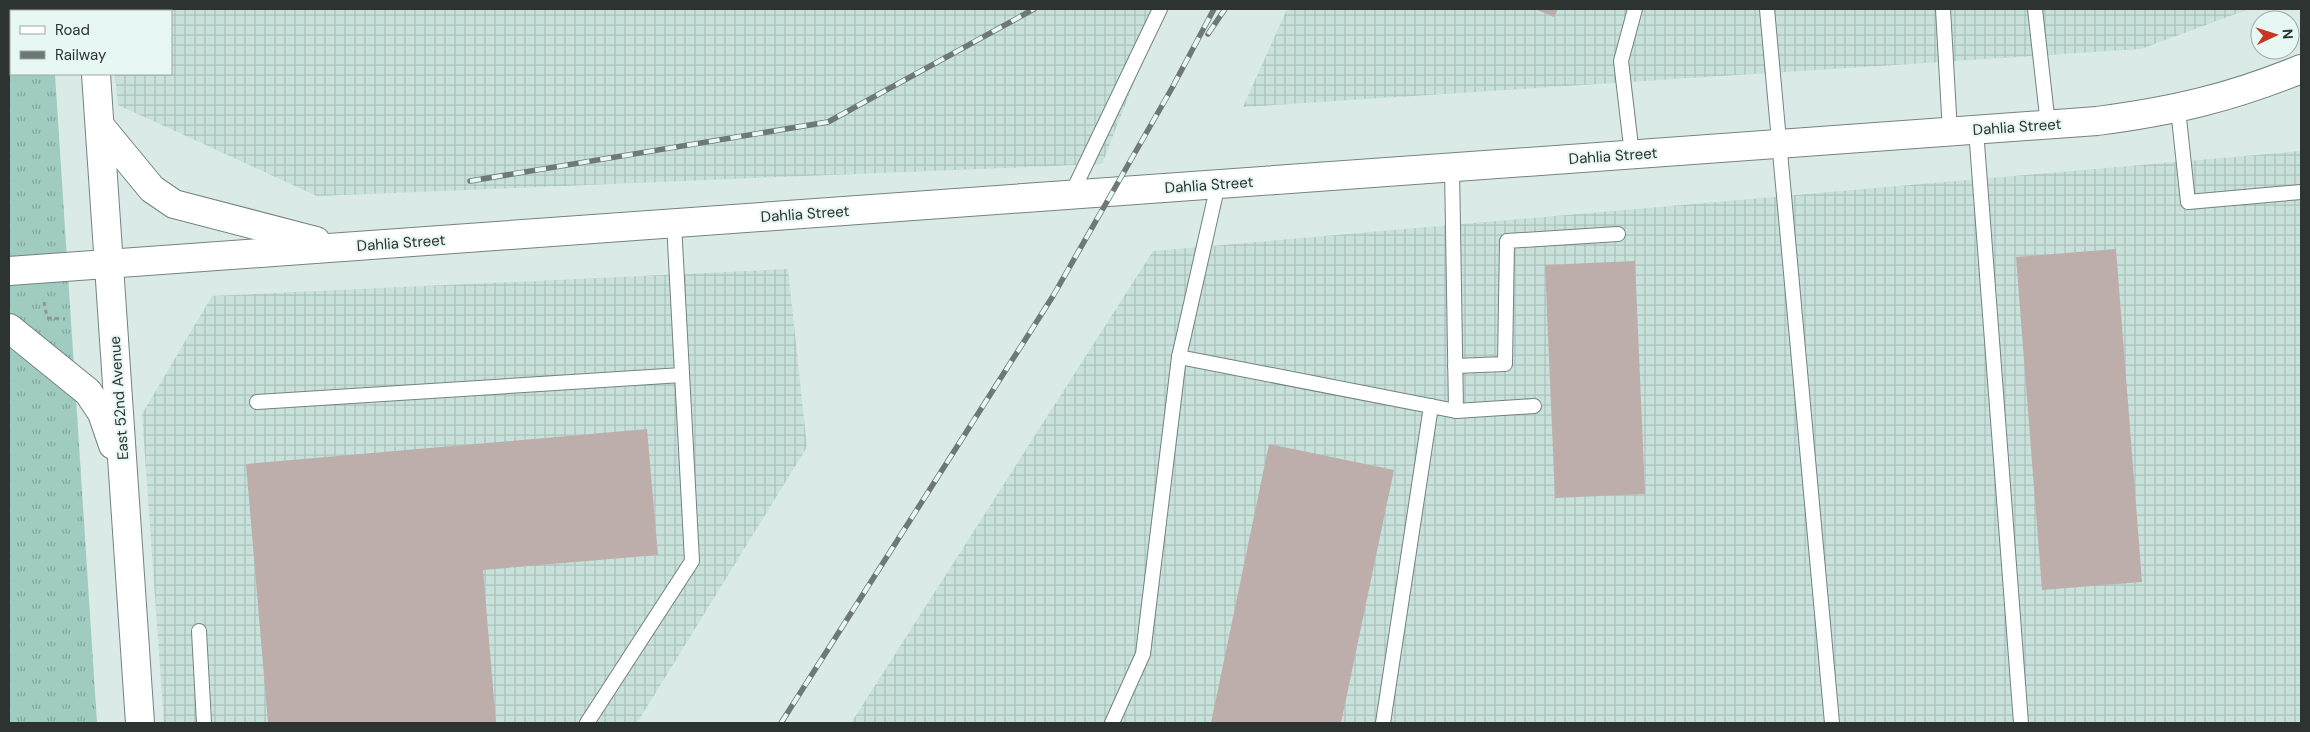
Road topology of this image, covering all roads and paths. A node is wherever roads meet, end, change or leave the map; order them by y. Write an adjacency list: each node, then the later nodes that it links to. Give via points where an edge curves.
1 (1160, 9): 17 (lane)
2 (1635, 9): 13 (lane, via 1621,62)
3 (1767, 9): 12 (lane)
4 (1943, 9): 11 (lane)
5 (2035, 9): 9 (lane)
6 (2301, 69): 8 (street, Dahlia Street, via 2220,99)
7 (96, 75): 10 (street, East 52nd Avenue)
8 (2178, 109): 9 (street, Dahlia Street); 16 (lane, via 2188,202)
9 (2048, 125): 11 (street, Dahlia Street)
10 (100, 126): 20 (street, via 152,189 174,204 308,240); 21 (street, East 52nd Avenue)
11 (1963, 131): 12 (street, Dahlia Street); 41 (lane)
12 (1779, 144): 13 (street, Dahlia Street); 40 (lane)
13 (1632, 154): 14 (street, Dahlia Street)
14 (1452, 168): 15 (street, Dahlia Street); 27 (lane)
15 (1218, 184): 17 (street, Dahlia Street); 26 (lane)
16 (2301, 192)
17 (1071, 195): 18 (street, Dahlia Street)
18 (674, 223): 20 (street, Dahlia Street); 28 (lane)
19 (1618, 234): 27 (lane, via 1507,240 1505,364)
20 (370, 246): 21 (street, Dahlia Street)
21 (110, 264): 22 (street, Dahlia Street); 33 (street, East 52nd Avenue)
22 (9, 271)
23 (44, 302): 24 (path)
24 (47, 318)
25 (9, 328): 33 (street, via 88,392 102,414)
26 (1179, 357): 30 (lane); 38 (lane, via 1142,654)
27 (1455, 366): 32 (lane)
28 (682, 376): 29 (lane); 37 (lane, via 692,561)
29 (257, 402)
30 (1431, 406): 32 (lane); 39 (lane)
31 (1534, 406): 32 (lane)
32 (1456, 411)
33 (125, 492): 35 (street, East 52nd Avenue)
34 (199, 631): 36 (lane)
35 (140, 723)
36 (204, 723)
37 (587, 723)
38 (1112, 723)
39 (1383, 723)
40 (1832, 723)
41 (2021, 723)

